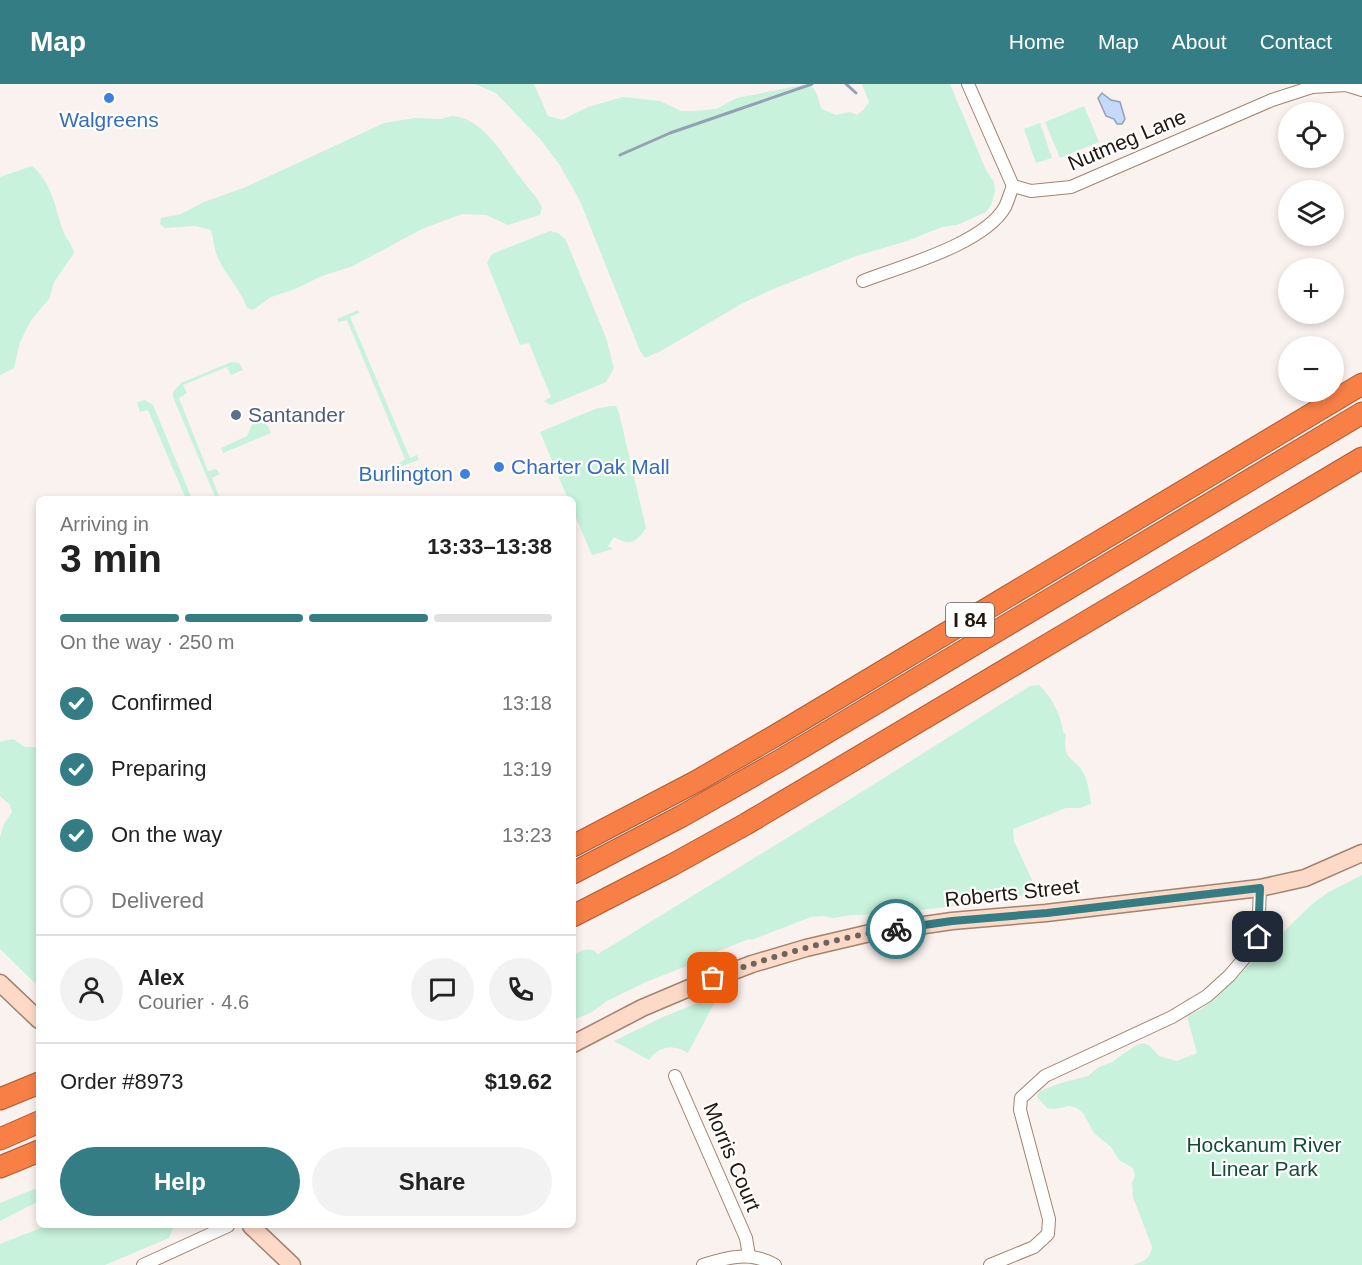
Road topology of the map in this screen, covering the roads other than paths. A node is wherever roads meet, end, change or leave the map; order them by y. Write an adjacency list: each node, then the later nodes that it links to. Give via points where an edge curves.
1 (968, 84): 4 (street)
2 (1346, 84): 3 (street, Nutmeg Lane); 4 (street, Nutmeg Lane, via 1312,87 1272,100 1071,187 1031,191)
3 (1362, 90)
4 (1013, 186): 5 (street, via 1000,213 963,242)
5 (863, 281)
6 (1362, 384): 10 (highway, I 84, via 708,775)
7 (1362, 413): 12 (highway, via 795,752)
8 (1362, 427): 13 (highway, via 792,767)
9 (1362, 458): 15 (highway, via 764,814)
10 (576, 844)
11 (1362, 853): 14 (main road, Roberts Street, via 1305,878)
12 (576, 871)
13 (576, 884)
14 (1260, 888): 18 (main road, Roberts Street, via 870,933 774,957 723,975 642,1008); 35 (street, via 1258,937 1229,976 1207,996 1172,1017 1045,1076 1021,1098 1020,1110 1049,1219 1048,1234 1034,1247)
15 (576, 914)
16 (0, 983): 17 (main road)
17 (36, 1017)
18 (576, 1042)
19 (675, 1076): 30 (street, Morris Court, via 746,1238)
20 (36, 1084): 21 (highway)
21 (0, 1100)
22 (36, 1110): 24 (highway)
23 (36, 1123): 25 (highway)
24 (0, 1126)
25 (0, 1139)
26 (36, 1152): 27 (highway)
27 (0, 1167)
28 (224, 1228): 31 (street)
29 (253, 1228): 32 (main road)
30 (750, 1256): 33 (street, via 730,1256); 34 (street)
31 (142, 1265)
32 (292, 1265)
33 (703, 1265)
34 (775, 1265)
35 (990, 1265)

